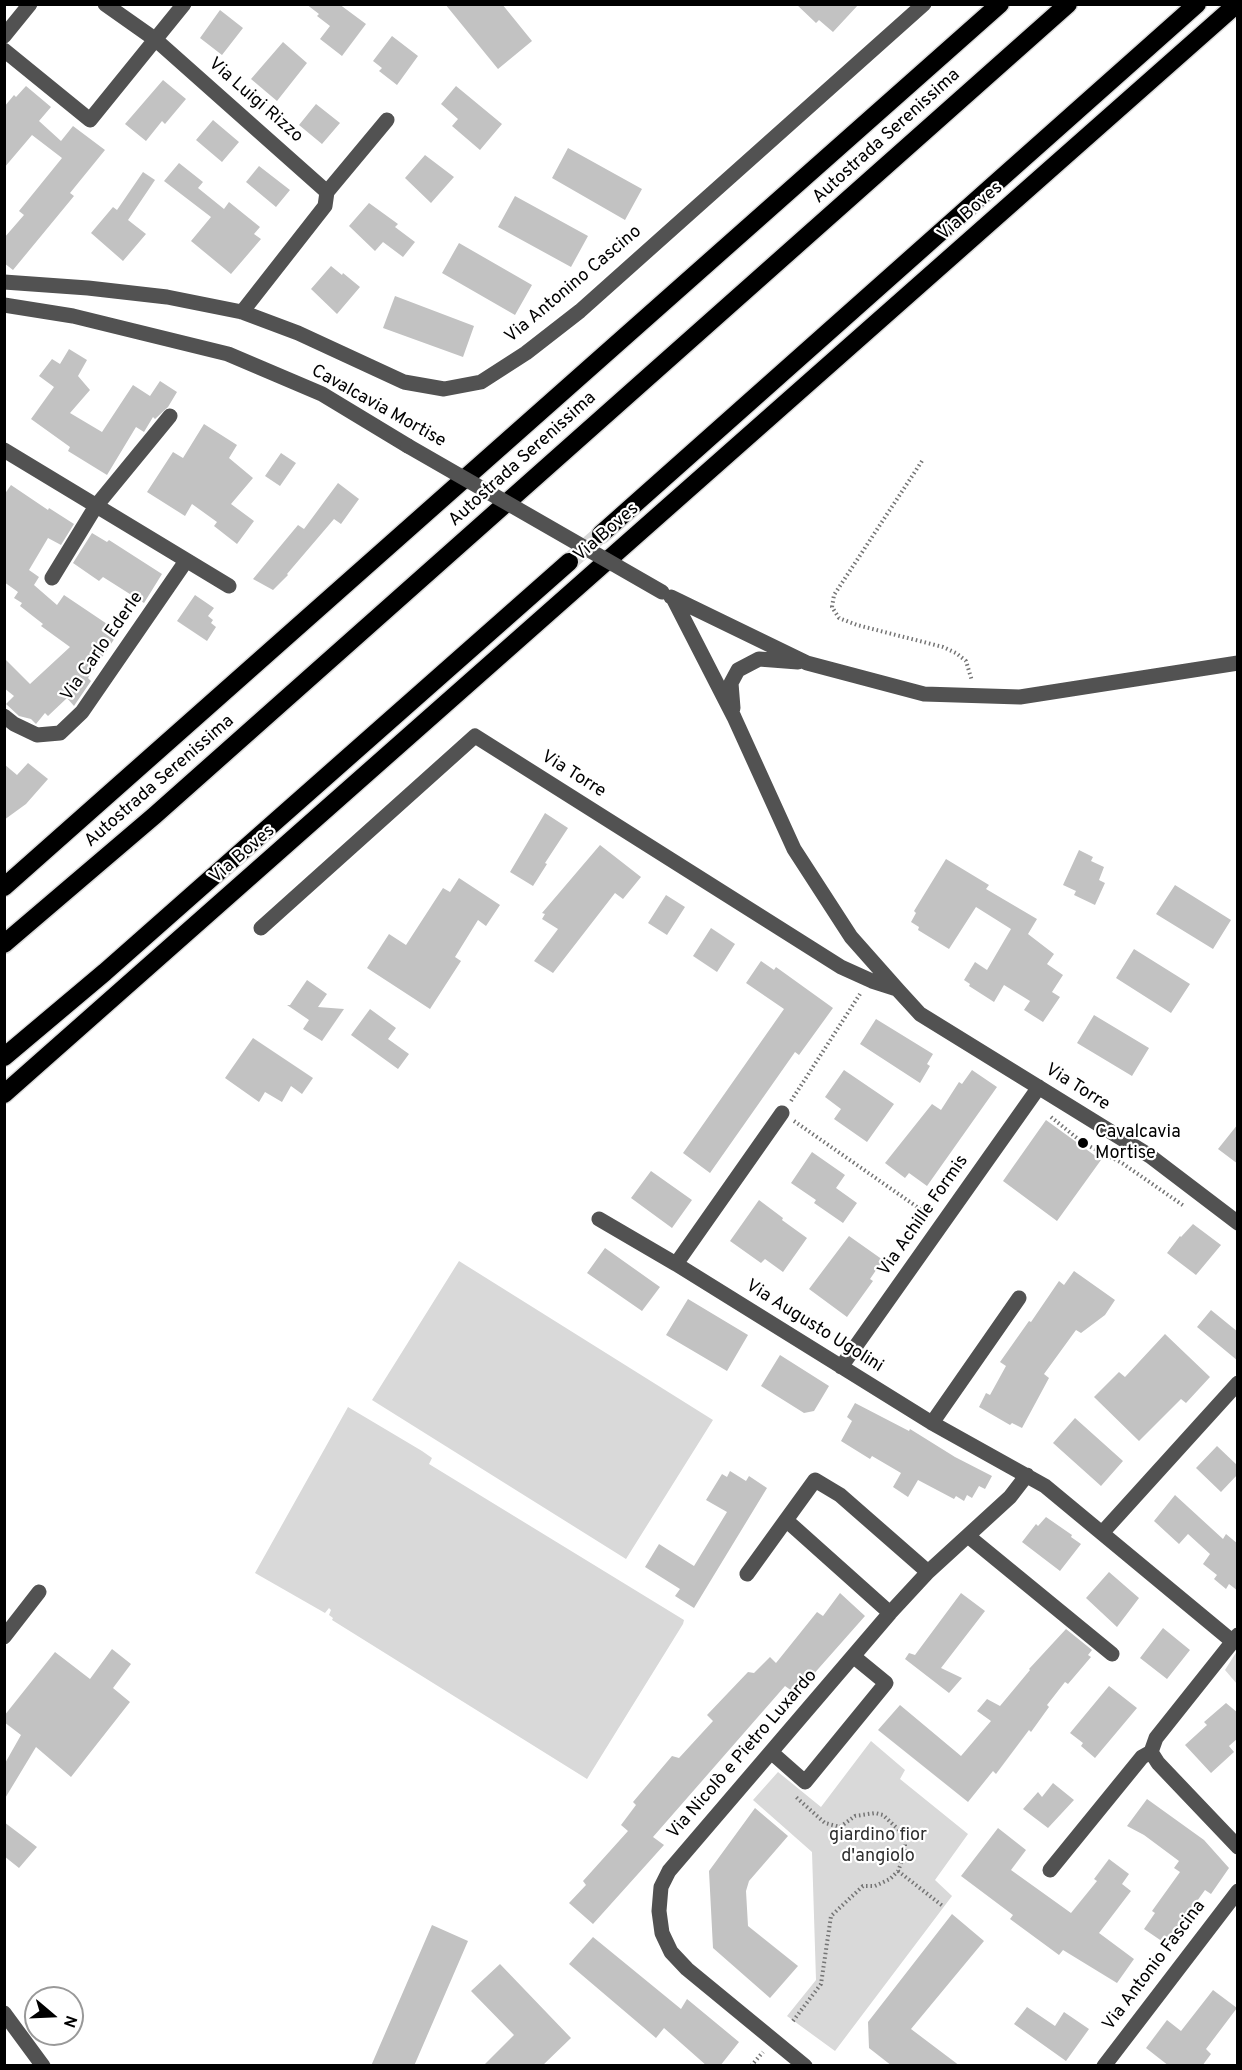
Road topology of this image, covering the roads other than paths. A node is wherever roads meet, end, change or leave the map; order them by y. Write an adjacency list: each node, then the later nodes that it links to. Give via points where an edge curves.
1 (30, 4): 9 (street)
2 (105, 4): 10 (street, Via Luigi Rizzo)
3 (184, 4): 10 (street)
4 (924, 4): 16 (street, Via Antonino Cascino, via 580,311 481,382 444,389 404,382)
5 (1000, 4): 30 (highway, Autostrada Serenissima)
6 (1068, 4): 32 (highway, Autostrada Serenissima, via 163,808)
7 (1197, 4): 20 (highway, Via Boves)
8 (1237, 4): 37 (highway, Via Boves)
9 (4, 36)
10 (156, 40): 11 (street, via 90,120); 13 (street, Via Luigi Rizzo)
11 (4, 50)
12 (387, 120): 13 (street)
13 (327, 192): 16 (street, via 325,206)
14 (4, 282): 16 (street, Via Antonino Cascino, via 168,297)
15 (4, 305): 25 (street, Cavalcavia Mortise, bridge, via 73,316 228,354 321,394)
16 (242, 312)
17 (170, 416): 19 (street)
18 (4, 450): 19 (street)
19 (96, 506): 21 (street); 23 (street)
20 (601, 534)
21 (186, 561): 24 (street); 28 (street, Via Carlo Ederle, via 82,712 60,733 37,735)
22 (569, 562): 35 (highway, Via Boves)
23 (52, 578)
24 (229, 586)
25 (668, 595): 26 (street, Cavalcavia Mortise); 29 (street, Cavalcavia Mortise)
26 (807, 663): 27 (street, Cavalcavia Mortise, via 924,694 1020,698); 29 (street, Cavalcavia Mortise, via 759,660 738,670 731,683)
27 (1238, 663)
28 (4, 716)
29 (734, 717): 33 (street, Cavalcavia Mortise, via 794,849 851,937)
30 (4, 887)
31 (261, 928): 33 (street, Via Torre, via 475,736 841,968)
32 (4, 944)
33 (898, 990): 34 (street, Cavalcavia Mortise)
34 (920, 1014): 36 (street, Via Torre)
35 (4, 1057)
36 (1039, 1087): 40 (street, Via Torre, via 1150,1156); 43 (street, Via Achille Formis)
37 (4, 1094)
38 (782, 1113): 41 (street)
39 (599, 1219): 41 (street, Via Augusto Ugolini)
40 (1238, 1223)
41 (676, 1264): 43 (street, Via Augusto Ugolini)
42 (1019, 1298): 45 (street)
43 (841, 1367): 45 (street, Via Augusto Ugolini)
44 (1238, 1383): 48 (street)
45 (932, 1423): 46 (street, Via Augusto Ugolini)
46 (1027, 1475): 48 (street, Via Augusto Ugolini); 49 (street, Via Nicolò e Pietro Luxardo, via 1010,1497)
47 (786, 1520): 50 (street, via 814,1480 840,1495); 51 (street); 53 (street)
48 (1102, 1533): 55 (street, Via Augusto Ugolini)
49 (968, 1536): 50 (street, Via Nicolò e Pietro Luxardo); 56 (street)
50 (928, 1572): 53 (street, Via Nicolò e Pietro Luxardo)
51 (747, 1574)
52 (39, 1592): 54 (street)
53 (890, 1612): 57 (street, Via Nicolò e Pietro Luxardo)
54 (4, 1637)
55 (1235, 1638): 59 (street, via 1156,1738)
56 (1112, 1654)
57 (854, 1656): 58 (street, Via Nicolò e Pietro Luxardo); 58 (street, via 886,1683 806,1782)
58 (771, 1752): 64 (street, Via Nicolò e Pietro Luxardo, via 669,1871 661,1887 659,1911 662,1933 671,1952 687,1969)
59 (1151, 1752): 60 (street); 61 (street, via 1142,1757)
60 (1238, 1847)
61 (1050, 1870)
62 (1238, 1891): 66 (street, Via Antonio Fascina)
63 (4, 2013): 65 (street)
64 (805, 2065)
65 (43, 2066)
66 (1104, 2066)

